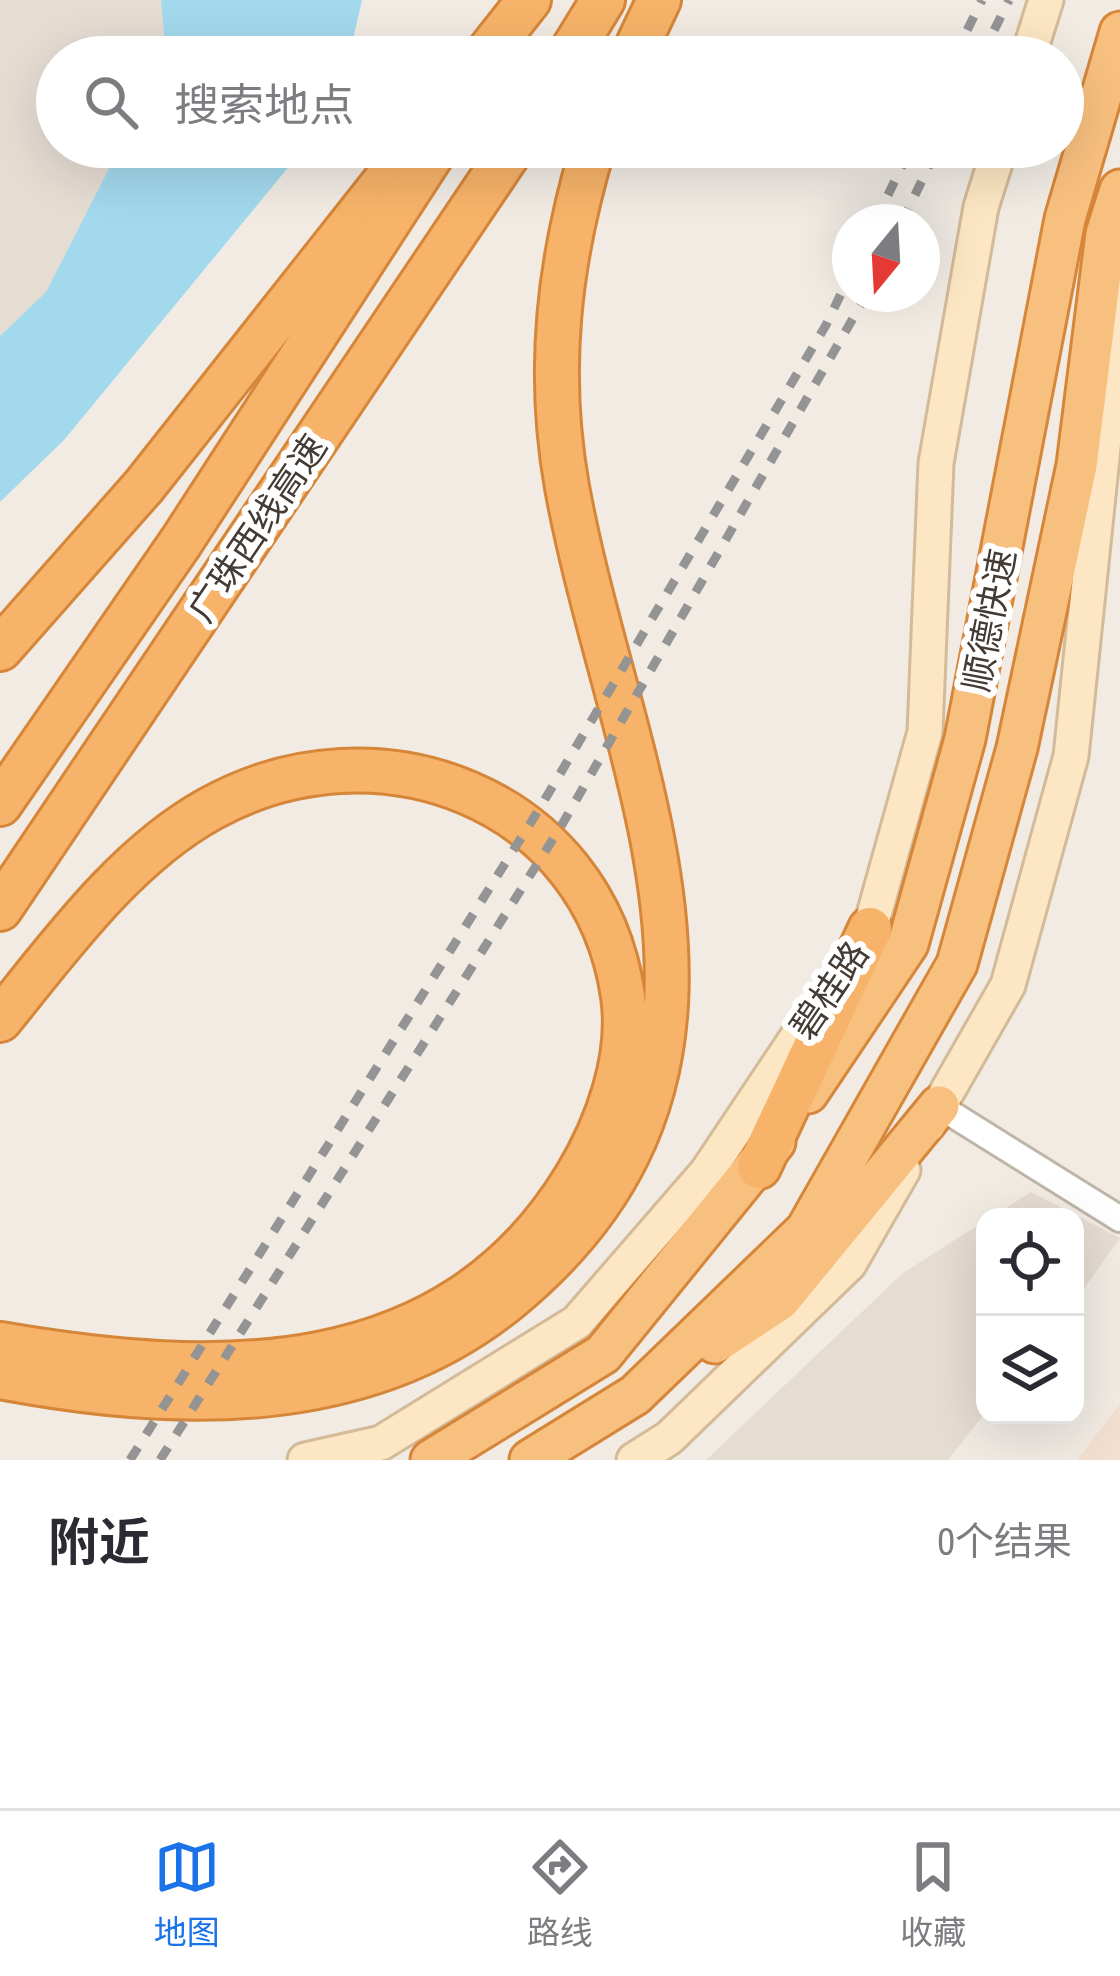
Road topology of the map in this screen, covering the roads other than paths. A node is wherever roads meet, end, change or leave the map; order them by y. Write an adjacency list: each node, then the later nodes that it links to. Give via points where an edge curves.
1 (531, 0): 6 (highway); 7 (highway)
2 (603, 0): 8 (highway)
3 (659, 0): 9 (highway)
4 (1046, 0): 10 (main road)
5 (1120, 32): 11 (highway, 顺德快速)
6 (501, 36)
7 (508, 36)
8 (581, 36)
9 (642, 36)
10 (1035, 36)
11 (1084, 154)
12 (395, 168): 20 (highway, via 144,486)
13 (423, 168): 21 (highway, 广珠西线高速, via 182,542)
14 (499, 168): 22 (highway, 广珠西线高速)
15 (587, 168): 30 (highway, via 557,306 555,378 583,562 666,901 669,980 659,1060 638,1134 547,1268 478,1325 405,1364)
16 (993, 168): 23 (main road, 碧桂路, via 936,463 925,733)
17 (1080, 168): 26 (highway, 顺德快速, via 965,739 908,944)
18 (1120, 190): 31 (highway, 顺德快速, via 1106,234 1077,466 1017,748 956,964 806,1230)
19 (1120, 284): 25 (main road, via 1072,756 1008,985)
20 (0, 649)
21 (0, 804)
22 (0, 909)
23 (870, 928): 26 (highway); 32 (main road, 碧桂路, via 707,1172 577,1322 381,1443)
24 (0, 1020): 30 (highway, via 129,871 208,810 277,778 350,766 422,775 491,802 561,857 600,924 624,997 619,1073 599,1139 559,1205 505,1266 431,1318)
25 (939, 1106): 27 (street); 31 (highway, via 780,1300); 35 (main road, via 850,1264 669,1438)
26 (759, 1167): 33 (highway, via 603,1354)
27 (1120, 1219)
28 (0, 1345): 30 (highway)
29 (0, 1377): 30 (highway, via 184,1401)
30 (281, 1380)
31 (635, 1396): 34 (highway)
32 (305, 1460)
33 (430, 1460)
34 (530, 1460)
35 (634, 1460)

